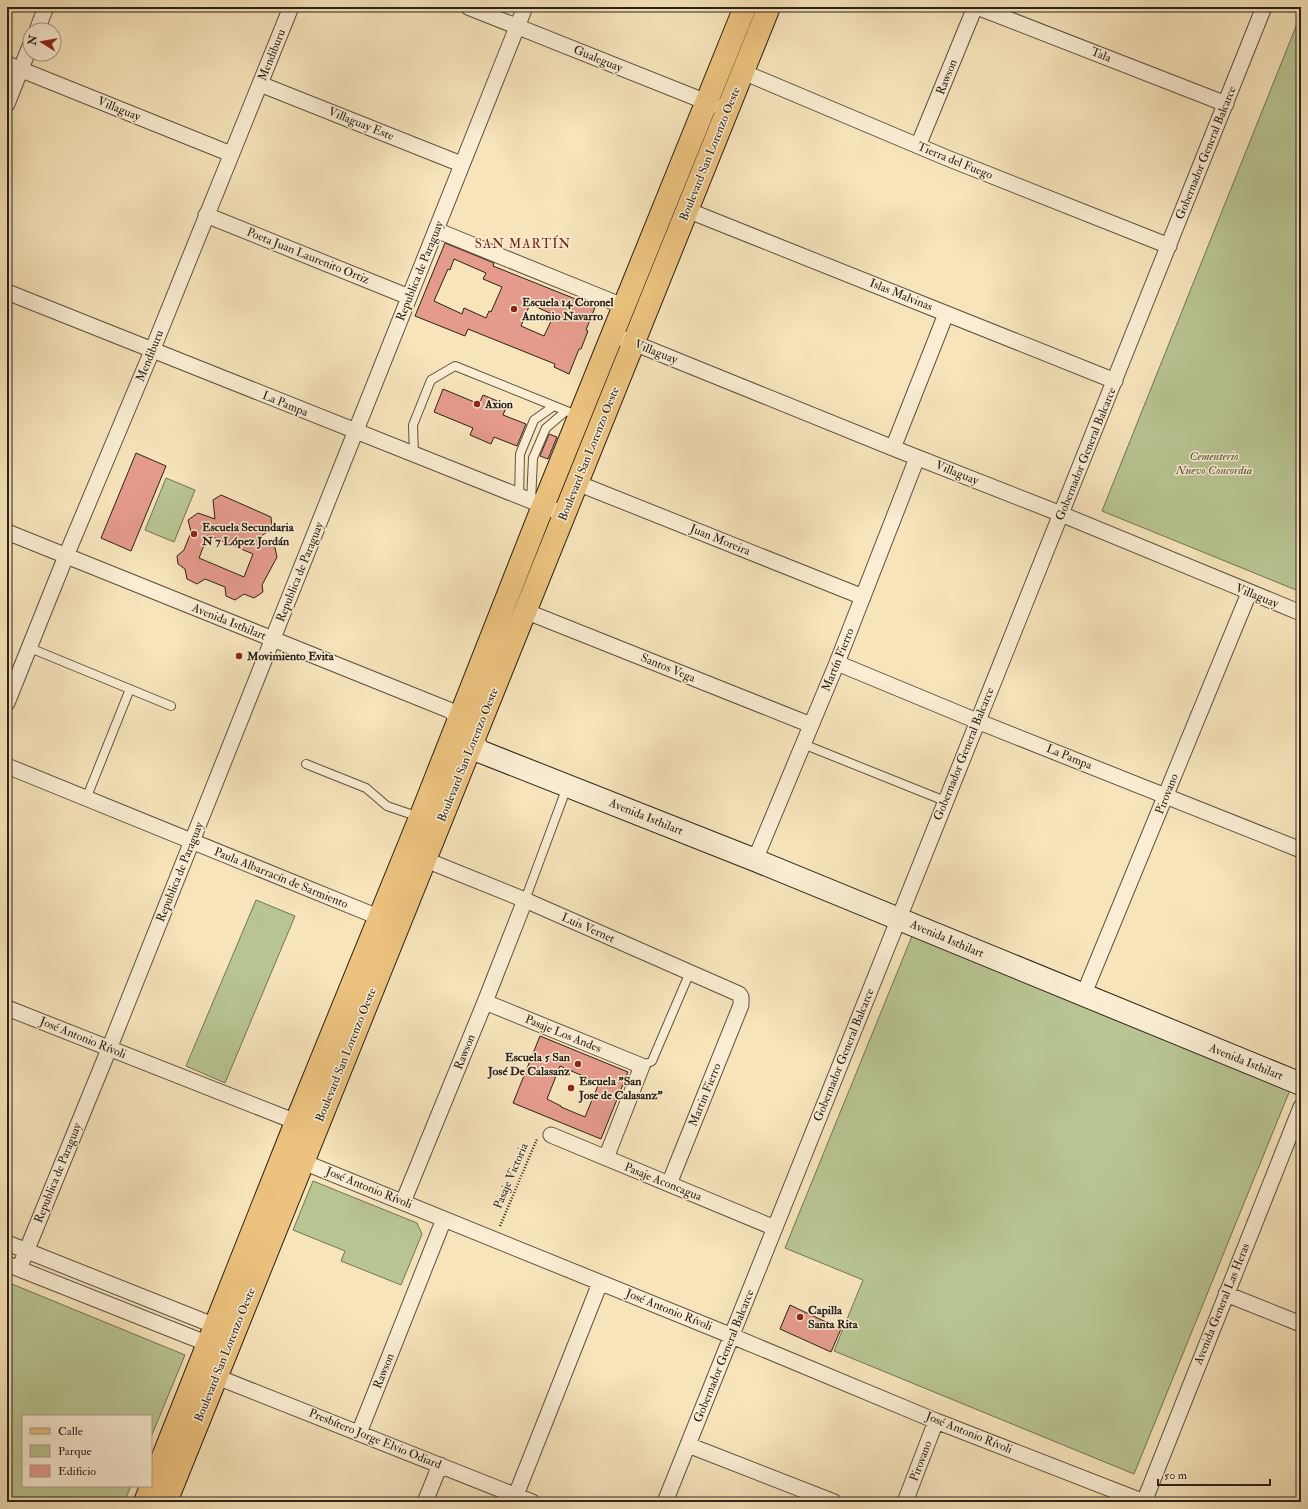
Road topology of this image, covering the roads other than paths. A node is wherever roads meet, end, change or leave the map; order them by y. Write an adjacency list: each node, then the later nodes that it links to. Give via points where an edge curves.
1 (46, 7): 10 (street)
2 (291, 7): 15 (street, Mendiburu)
3 (468, 7): 11 (street, Gualeguay)
4 (525, 7): 11 (street, Republica de Paraguay)
5 (744, 7): 16 (main road, Boulevard San Lorenzo Oeste)
6 (769, 7): 14 (main road, Boulevard San Lorenzo Oeste)
7 (976, 7): 9 (street, Tala); 20 (street, Rawson)
8 (1264, 7): 18 (street, Gobernador General Balcarce)
9 (1009, 13): 18 (street, Tala)
10 (40, 22)
11 (517, 26): 16 (street, Gualeguay); 22 (street, Republica de Paraguay)
12 (22, 56): 13 (street)
13 (14, 67): 17 (street); 21 (street, Villaguay)
14 (743, 72): 19 (main road, Boulevard San Lorenzo Oeste); 20 (street, Tierra del Fuego)
15 (260, 84): 21 (street, Mendiburu); 22 (street, Villaguay Este)
16 (706, 102): 19 (street, Gualeguay); 29 (main road, Boulevard San Lorenzo Oeste)
17 (7, 104)
18 (1226, 104): 26 (street, Gobernador General Balcarce)
19 (727, 110): 23 (main road, Boulevard San Lorenzo Oeste)
20 (918, 146): 26 (street, Tierra del Fuego)
21 (232, 154): 24 (street, Mendiburu)
22 (462, 164): 25 (street, Republica de Paraguay)
23 (687, 210): 30 (street, Islas Malvinas); 32 (main road, Boulevard San Lorenzo Oeste)
24 (206, 215): 28 (street, Poeta Juan Laurenito Ortiz); 33 (street, Mendiburu)
25 (436, 230): 28 (street, Republica de Paraguay); 29 (street)
26 (1169, 246): 34 (street, Gobernador General Balcarce)
27 (7, 292): 33 (street, La Pampa)
28 (409, 297): 37 (street, Republica de Paraguay)
29 (623, 306): 31 (main road, Boulevard San Lorenzo Oeste)
30 (946, 314): 34 (street, Islas Malvinas); 38 (street)
31 (612, 334): 32 (street, Villaguay); 36 (main road, Boulevard San Lorenzo Oeste)
32 (633, 343): 38 (street, Villaguay); 41 (main road, Boulevard San Lorenzo Oeste)
33 (152, 351): 37 (street, La Pampa); 46 (street, Mendiburu)
34 (1115, 381): 44 (street, Gobernador General Balcarce)
35 (554, 406): 36 (lane); 39 (lane, via 455,366 431,380 413,424); 42 (lane, via 534,420 520,454)
36 (573, 413): 42 (main road, Boulevard San Lorenzo Oeste)
37 (356, 432): 39 (street, La Pampa); 51 (street, Republica de Paraguay)
38 (894, 448): 40 (street, Villaguay)
39 (414, 455): 42 (street, La Pampa)
40 (917, 458): 44 (street, Villaguay); 48 (street, Martín Fierro)
41 (577, 484): 43 (main road, Boulevard San Lorenzo Oeste); 48 (street, Juan Moreira)
42 (531, 502): 43 (street, La Pampa); 57 (main road, Boulevard San Lorenzo Oeste)
43 (564, 514): 49 (main road, Boulevard San Lorenzo Oeste)
44 (1061, 514): 47 (street, Villaguay); 58 (street, Gobernador General Balcarce)
45 (7, 532): 46 (street, Avenida Isthilart)
46 (66, 556): 51 (street, Avenida Isthilart); 52 (street, Mendiburu)
47 (1249, 593): 50 (street, Villaguay); 65 (street, Pirovano)
48 (863, 597): 53 (street, Martín Fierro)
49 (525, 611): 59 (street, Santos Vega); 60 (main road, Boulevard San Lorenzo Oeste)
50 (1301, 613)
51 (273, 640): 57 (street, Avenida Isthilart, via 449,710); 69 (street, Republica de Paraguay)
52 (30, 648): 54 (lane); 55 (street, Mendiburu)
53 (837, 663): 58 (street, La Pampa); 59 (street, Martín Fierro)
54 (130, 689): 56 (lane); 66 (lane)
55 (7, 703)
56 (171, 706)
57 (458, 718): 60 (street, Avenida Isthilart); 68 (main road, Boulevard San Lorenzo Oeste)
58 (977, 721): 65 (street, La Pampa); 67 (street, Gobernador General Balcarce)
59 (811, 725): 61 (street, Martín Fierro)
60 (473, 742): 64 (street, Avenida Isthilart, via 479,750); 71 (main road, Boulevard San Lorenzo Oeste)
61 (803, 744): 67 (lane); 72 (street, Martín Fierro)
62 (306, 764): 68 (lane, via 366,788 388,806)
63 (7, 766): 66 (street, Paula Albarracín de Sarmiento)
64 (568, 786): 72 (street, Avenida Isthilart); 73 (lane)
65 (1166, 796): 70 (street, La Pampa); 78 (street, Pirovano)
66 (86, 799): 69 (street, Paula Albarracín de Sarmiento)
67 (946, 801): 75 (street, Gobernador General Balcarce)
68 (420, 818): 74 (main road, Boulevard San Lorenzo Oeste)
69 (192, 842): 74 (street, Paula Albarracín de Sarmiento); 82 (street, Republica de Paraguay)
70 (1301, 850)
71 (426, 860): 73 (street, Luis Vernet); 76 (main road, Boulevard San Lorenzo Oeste)
72 (755, 860): 75 (street, Avenida Isthilart)
73 (525, 900): 77 (street, Luis Vernet); 79 (street, Rawson)
74 (379, 917): 76 (street, Paula Albarracín de Sarmiento); 86 (main road, Boulevard San Lorenzo Oeste)
75 (899, 919): 78 (street, Avenida Isthilart); 94 (street, Gobernador General Balcarce)
76 (399, 926): 86 (main road, Boulevard San Lorenzo Oeste)
77 (690, 972): 80 (street, Luis Vernet, via 736,992 741,997); 83 (lane, via 652,1061)
78 (1083, 996): 84 (street, Avenida Isthilart)
79 (485, 1002): 83 (street, Pasaje Los Andes); 92 (street, Rawson)
80 (741, 1005): 91 (street, Martin Fierro)
81 (7, 1008): 82 (street, José Antonio Rívoli)
82 (109, 1049): 86 (street, José Antonio Rívoli); 96 (street, Republica de Paraguay)
83 (642, 1066): 89 (street)
84 (1301, 1084)
85 (1301, 1106): 99 (street, Avenida General Las Heras)
86 (306, 1126): 88 (main road, Boulevard San Lorenzo Oeste); 90 (main road, Boulevard San Lorenzo Oeste)
87 (551, 1135): 89 (street, Pasaje Aconcagua)
88 (283, 1154): 90 (street, José Antonio Rívoli); 102 (main road, Boulevard San Lorenzo Oeste)
89 (606, 1158): 91 (street, Pasaje Aconcagua)
90 (303, 1162): 92 (street, José Antonio Rívoli); 102 (main road, Boulevard San Lorenzo Oeste)
91 (669, 1184): 94 (street, Pasaje Aconcagua)
92 (403, 1202): 93 (street, José Antonio Rívoli)
93 (444, 1219): 98 (street, José Antonio Rívoli); 105 (street, Rawson)
94 (775, 1228): 101 (street, Gobernador General Balcarce)
95 (7, 1243): 96 (street)
96 (26, 1250): 97 (street, Republica de Paraguay); 102 (street)
97 (13, 1267): 102 (street)
98 (600, 1283): 101 (street, José Antonio Rívoli); 110 (street)
99 (1226, 1294): 100 (street); 118 (street, Avenida General Las Heras)
100 (1301, 1324)
101 (732, 1336): 104 (street, José Antonio Rívoli); 106 (street, Gobernador General Balcarce)
102 (220, 1339): 103 (main road, Boulevard San Lorenzo Oeste); 108 (main road, Boulevard San Lorenzo Oeste)
103 (217, 1377): 105 (street, Presbítero Jorge Elvio Odiard); 112 (main road, Boulevard San Lorenzo Oeste)
104 (936, 1421): 117 (street, Pirovano); 118 (street, José Antonio Rívoli)
105 (359, 1433): 107 (street, Presbítero Jorge Elvio Odiard)
106 (688, 1445): 115 (street, Gobernador General Balcarce); 116 (street)
107 (440, 1465): 110 (street, Presbítero Jorge Elvio Odiard); 113 (street)
108 (152, 1487)
109 (152, 1487): 111 (main road, Boulevard San Lorenzo Oeste)
110 (516, 1495): 114 (street, Presbítero Jorge Elvio Odiard)
111 (145, 1502)
112 (166, 1502)
113 (425, 1502)
114 (532, 1502)
115 (666, 1502)
116 (834, 1502)
117 (905, 1502)
118 (1144, 1502)

